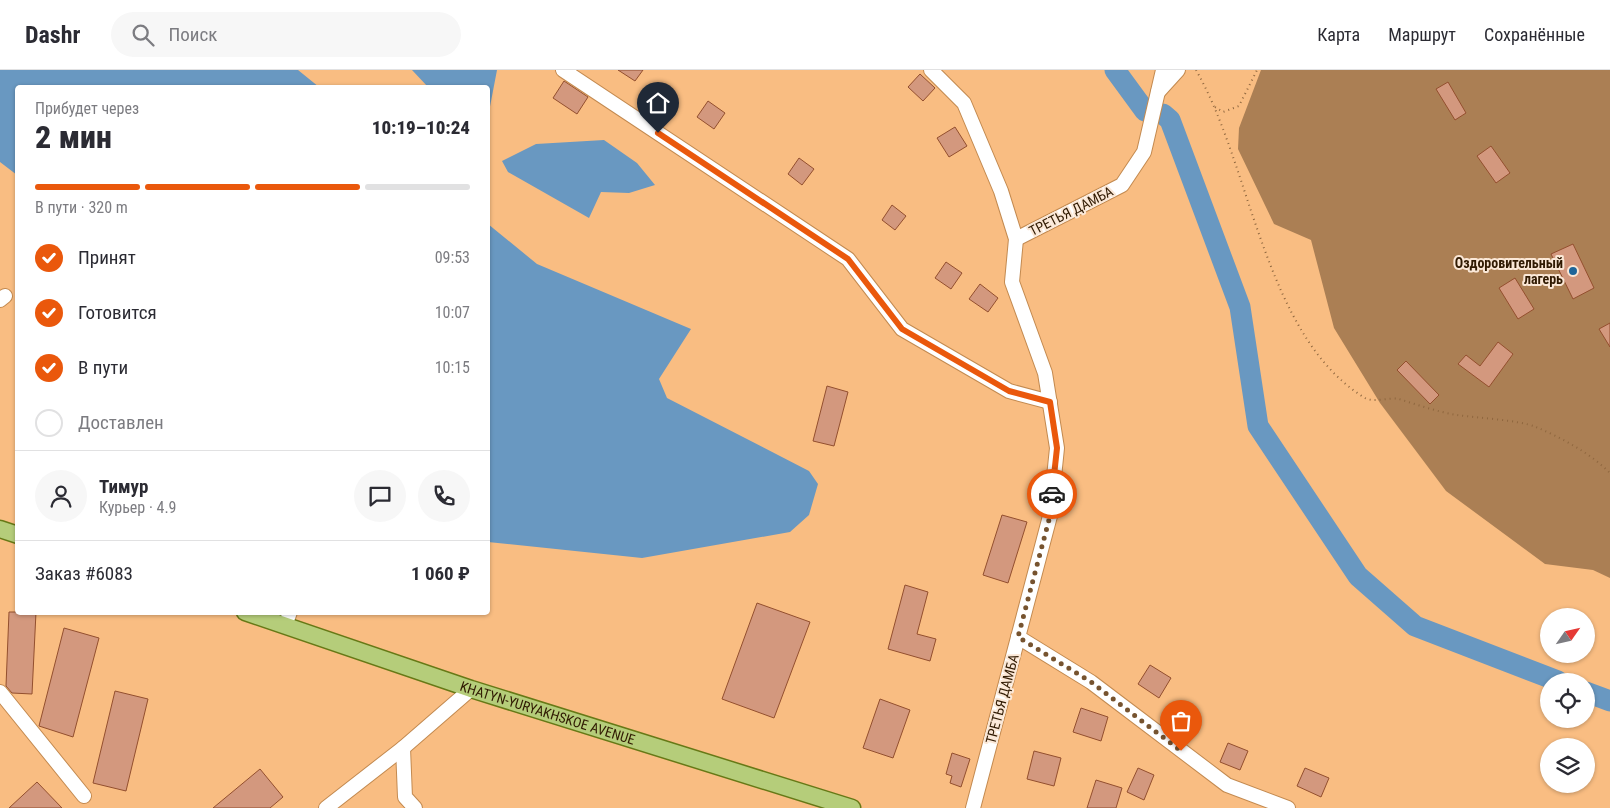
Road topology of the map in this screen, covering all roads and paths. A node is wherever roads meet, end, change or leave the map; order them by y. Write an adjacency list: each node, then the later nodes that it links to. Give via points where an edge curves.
1 (563, 70): 10 (street, via 848,259 902,329 1009,391)
2 (932, 70): 9 (street, via 964,103 1001,191)
3 (1162, 70): 7 (street, ТРЕТЬЯ ДАМБА)
4 (1178, 70): 7 (street)
5 (1196, 70): 8 (path)
6 (1257, 70): 8 (path, via 1239,106 1223,112)
7 (1158, 92): 9 (street, ТРЕТЬЯ ДАМБА, via 1144,152 1122,185)
8 (1215, 107): 11 (path, via 1246,199 1302,333 1336,376 1368,400 1395,398 1455,415 1534,426 1582,451)
9 (1016, 239): 10 (street, ТРЕТЬЯ ДАМБА, via 1012,282 1045,373)
10 (1050, 402): 16 (street, ТРЕТЬЯ ДАМБА, via 1057,448 1050,516)
11 (1610, 473)
12 (0, 529): 13 (main road)
13 (15, 534)
14 (263, 615): 15 (main road, KHATYN-YURYAKHSKOE AVENUE)
15 (288, 619): 17 (main road, KHATYN-YURYAKHSKOE AVENUE)
16 (1018, 637): 24 (street, ТРЕТЬЯ ДАМБА); 25 (street, via 1091,682 1227,785)
17 (471, 689): 19 (street); 23 (main road, KHATYN-YURYAKHSKOE AVENUE)
18 (0, 692): 20 (street)
19 (403, 748): 21 (street); 22 (street, via 405,797)
20 (84, 796)
21 (326, 808)
22 (415, 808)
23 (852, 808)
24 (973, 808)
25 (1288, 808)

